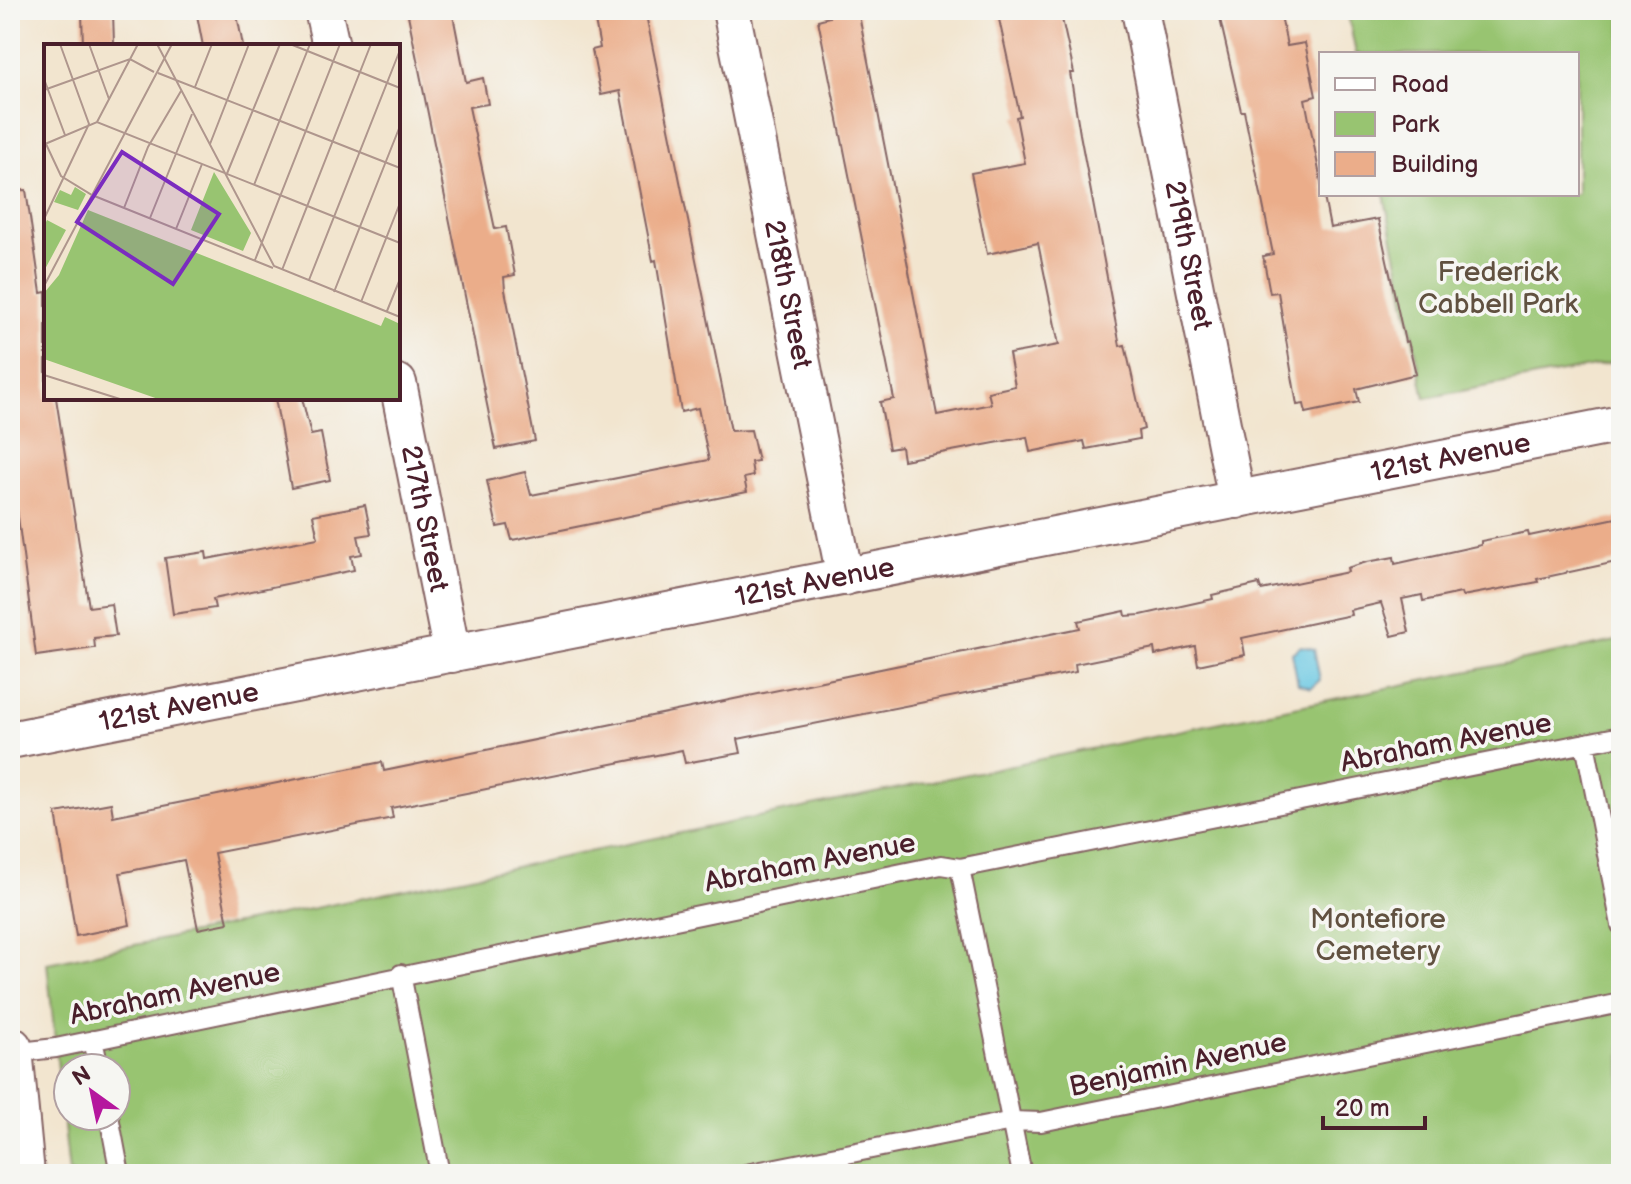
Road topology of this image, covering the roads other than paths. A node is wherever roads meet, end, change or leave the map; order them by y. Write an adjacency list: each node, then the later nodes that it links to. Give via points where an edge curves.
1 (323, 10): 4 (street)
2 (731, 10): 8 (street, 218th Street)
3 (1140, 10): 7 (street, 219th Street)
4 (331, 44)
5 (400, 393): 9 (street, 217th Street)
6 (1621, 424): 7 (street, 121st Avenue)
7 (1237, 500): 8 (street, 121st Avenue)
8 (845, 577): 9 (street, 121st Avenue)
9 (452, 654): 11 (street, 121st Avenue)
10 (1621, 736): 12 (lane, Abraham Avenue)
11 (10, 740)
12 (1585, 743): 13 (lane, Abraham Avenue); 14 (lane)
13 (960, 868): 15 (lane, Abraham Avenue, via 941,865); 20 (lane)
14 (1621, 925)
15 (401, 974): 17 (lane, Abraham Avenue); 24 (lane)
16 (1621, 1003): 20 (lane, Benjamin Avenue, via 1041,1122)
17 (93, 1040): 18 (lane, Abraham Avenue); 19 (lane)
18 (10, 1051): 22 (main road)
19 (96, 1052)
20 (1012, 1121): 25 (lane, Benjamin Avenue); 26 (lane)
21 (112, 1132): 23 (lane)
22 (22, 1174)
23 (120, 1174)
24 (440, 1174)
25 (746, 1174)
26 (1022, 1174)

